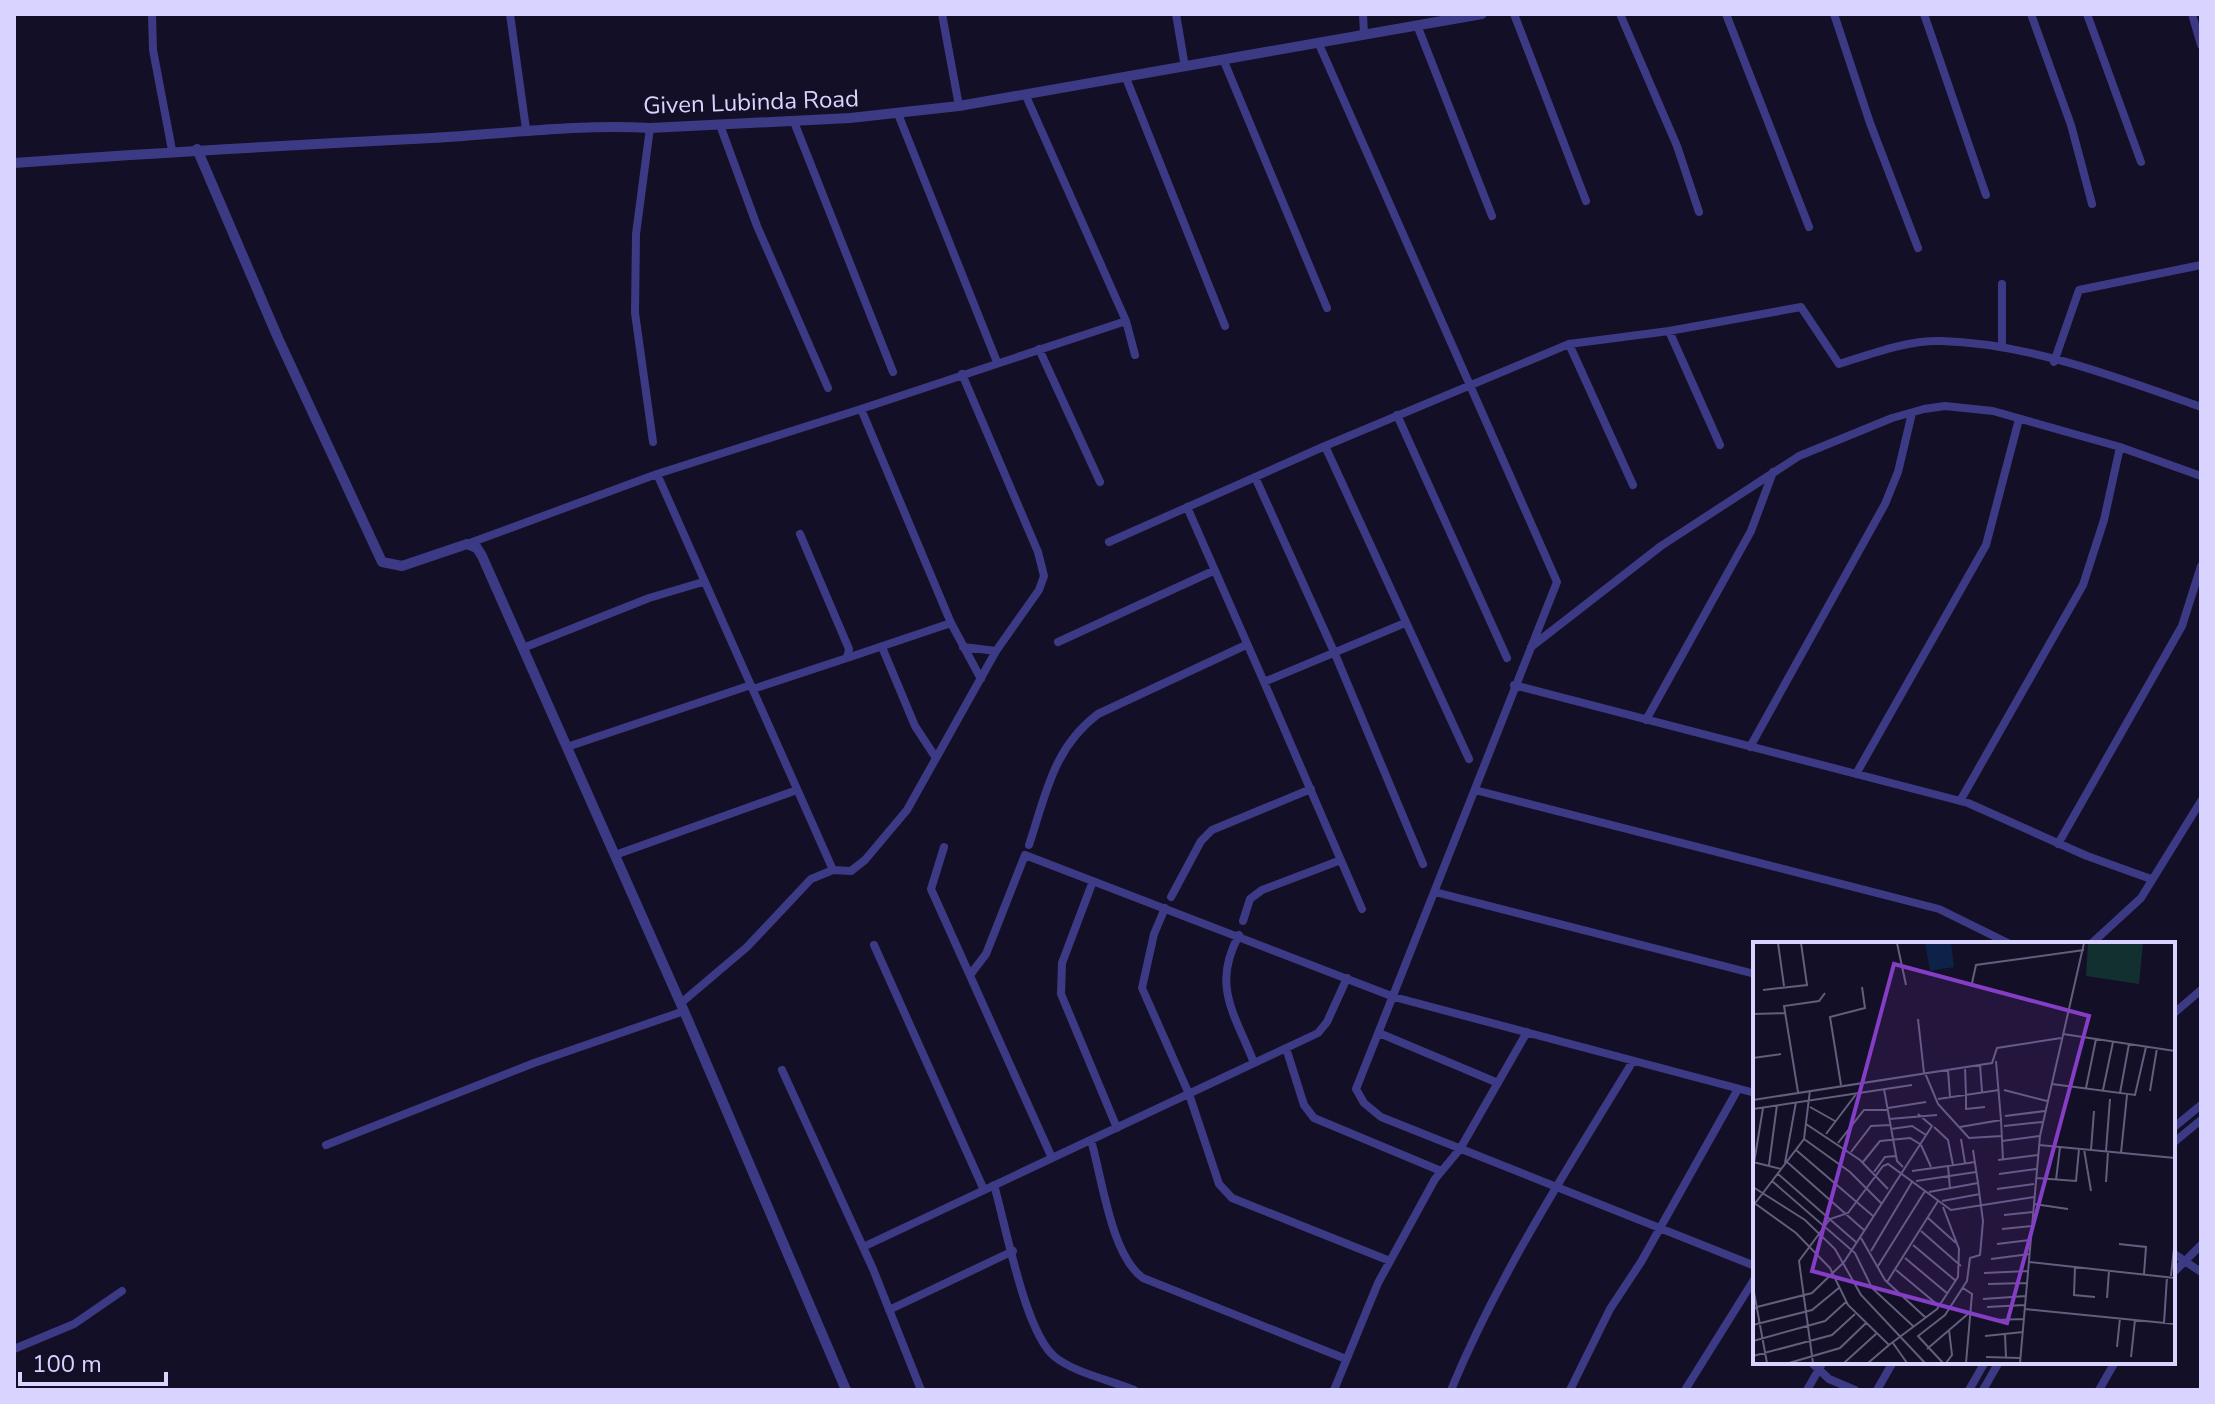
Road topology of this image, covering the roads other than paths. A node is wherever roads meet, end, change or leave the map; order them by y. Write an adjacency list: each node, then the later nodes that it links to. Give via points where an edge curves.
1 (152, 14): 30 (street, via 153,50)
2 (510, 14): 28 (street)
3 (942, 14): 23 (street)
4 (1176, 14): 20 (street)
5 (1363, 14): 16 (street)
6 (1482, 14): 15 (street, Given Lubinda Road)
7 (1514, 14): 34 (street)
8 (1620, 14): 36 (street, via 1677,146)
9 (1726, 14): 38 (street)
10 (1834, 14): 39 (street)
11 (1924, 14): 33 (street)
12 (2031, 14): 35 (street, via 2071,125)
13 (2087, 14): 31 (street)
14 (2192, 14): 18 (street)
15 (1417, 25): 16 (street, Given Lubinda Road); 37 (street)
16 (1364, 34): 17 (street, Given Lubinda Road)
17 (1318, 42): 19 (street, Given Lubinda Road); 54 (street)
18 (2201, 45)
19 (1223, 59): 20 (street, Given Lubinda Road); 42 (street)
20 (1185, 67): 21 (street, Given Lubinda Road)
21 (1126, 78): 22 (street, Given Lubinda Road); 44 (street)
22 (1026, 96): 23 (street, Given Lubinda Road); 43 (street)
23 (959, 106): 24 (street, Given Lubinda Road)
24 (898, 114): 25 (street, Given Lubinda Road); 50 (street)
25 (794, 122): 26 (street, Given Lubinda Road); 52 (street)
26 (720, 125): 27 (street, Given Lubinda Road); 55 (street, via 757,226)
27 (650, 128): 28 (street, Given Lubinda Road); 61 (street, via 636,234 635,313)
28 (526, 129): 29 (street, Given Lubinda Road)
29 (197, 149): 30 (street, Given Lubinda Road); 74 (street, via 374,552 382,562 402,566)
30 (172, 150): 32 (street, Given Lubinda Road)
31 (2141, 162)
32 (14, 163)
33 (1986, 195)
34 (1586, 201)
35 (2092, 204)
36 (1699, 212)
37 (1492, 216)
38 (1809, 227)
39 (1918, 248)
40 (2200, 266): 51 (street, via 2079,290)
41 (2002, 284): 47 (street)
42 (1327, 308)
43 (1126, 321): 48 (street); 49 (street)
44 (1225, 326)
45 (1669, 331): 46 (street); 47 (street, via 1801,307 1839,364 1938,341); 62 (street)
46 (1569, 344): 54 (street); 70 (street)
47 (2002, 347): 51 (street)
48 (1039, 349): 50 (street); 69 (street)
49 (1135, 355)
50 (997, 362): 53 (street)
51 (2054, 362): 56 (street)
52 (893, 372)
53 (962, 374): 57 (street); 86 (street, via 1044,576)
54 (1470, 383): 59 (street); 85 (street, via 1557,582)
55 (828, 388)
56 (2201, 407)
57 (861, 409): 66 (street); 78 (street)
58 (1912, 413): 60 (street, via 1945,406); 65 (street, via 1799,456); 96 (street, via 1885,504)
59 (1397, 415): 63 (street); 89 (street)
60 (2019, 419): 64 (street); 99 (street, via 1986,545)
61 (653, 442)
62 (1720, 445)
63 (1325, 446): 68 (street); 79 (street)
64 (2120, 447): 67 (street); 103 (street, via 2083,585)
65 (1773, 472): 85 (street, via 1661,546); 94 (street, via 1751,531)
66 (657, 474): 74 (street); 77 (street)
67 (2201, 476)
68 (1255, 477): 71 (street); 87 (street)
69 (1100, 482)
70 (1633, 485)
71 (1187, 507): 73 (street); 76 (street)
72 (800, 534): 88 (street, via 849,649)
73 (1109, 542)
74 (475, 543): 84 (street)
75 (2201, 566): 105 (street, via 2182,626)
76 (1213, 571): 80 (street); 81 (street)
77 (703, 582): 84 (street); 93 (street)
78 (951, 623): 82 (street); 83 (street)
79 (1405, 623): 87 (street); 98 (street)
80 (1058, 642)
81 (1246, 645): 91 (street); 106 (street, via 1084,724 1067,742)
82 (882, 647): 88 (street); 97 (street, via 915,726)
83 (963, 647): 86 (street); 90 (street)
84 (523, 648): 95 (street)
85 (1530, 648): 92 (street)
86 (996, 651): 90 (street)
87 (1335, 654): 91 (street); 111 (street)
88 (847, 658): 93 (street)
89 (1507, 658)
90 (981, 679): 97 (street)
91 (1264, 682): 100 (street)
92 (1514, 685): 94 (street); 102 (street)
93 (752, 687): 95 (street); 101 (street)
94 (1646, 720): 96 (street)
95 (567, 747): 108 (street)
96 (1750, 747): 99 (street)
97 (936, 758): 112 (street, via 907,810 865,860 851,871)
98 (1469, 759)
99 (1856, 774): 103 (street)
100 (1311, 789): 110 (street); 117 (street, via 1205,835)
101 (797, 790): 108 (street); 109 (street)
102 (1475, 790): 116 (street); 122 (street, via 1939,909)
103 (1960, 801): 105 (street)
104 (2201, 801): 114 (street)
105 (2058, 844): 114 (street)
106 (1029, 845)
107 (944, 847): 126 (street, via 931,889)
108 (615, 855): 130 (street)
109 (828, 858): 112 (street); 113 (street)
110 (1341, 860): 119 (street); 120 (street, via 1262,890 1250,899)
111 (1423, 864)
112 (833, 870): 113 (street)
113 (822, 872): 130 (street)
114 (2151, 879): 123 (street, via 2125,916)
115 (1093, 881): 118 (street); 126 (street, via 1025,855 986,954); 145 (street, via 1062,963 1061,994)
116 (1435, 892): 125 (street); 129 (street)
117 (1171, 897)
118 (1165, 908): 121 (street); 141 (street, via 1142,988)
119 (1362, 909)
120 (1243, 921)
121 (1239, 935): 127 (street); 136 (street, via 1227,958 1224,983)
122 (2006, 942)
123 (2093, 942)
124 (874, 945): 154 (street)
125 (1753, 973)
126 (970, 975): 150 (street)
127 (1347, 978): 129 (street); 134 (street, via 1318,1033)
128 (2201, 990): 131 (street)
129 (1394, 997): 132 (street); 133 (street)
130 (682, 1007): 148 (street); 175 (street)
131 (2175, 1012)
132 (1527, 1032): 135 (street); 138 (street)
133 (1379, 1033): 138 (street); 149 (street, via 1356,1089 1364,1103 1381,1117)
134 (1286, 1048): 136 (street); 151 (street, via 1304,1105 1314,1118)
135 (1633, 1061): 139 (street); 153 (street)
136 (1254, 1063): 141 (street)
137 (782, 1070): 157 (street)
138 (1498, 1083): 149 (street)
139 (1738, 1089): 140 (street); 155 (street)
140 (1753, 1093)
141 (1189, 1094): 145 (street); 161 (street, via 1219,1184 1232,1198)
142 (2201, 1105): 144 (street)
143 (2201, 1120): 147 (street)
144 (2175, 1126)
145 (1117, 1128): 146 (street)
146 (1091, 1140): 150 (street); 169 (street, via 1121,1250 1132,1270)
147 (2175, 1141)
148 (326, 1145)
149 (1460, 1149): 151 (street); 153 (street)
150 (1052, 1158): 152 (street)
151 (1441, 1171): 161 (street)
152 (994, 1185): 154 (street); 158 (street)
153 (1556, 1187): 155 (street); 179 (street, via 1478,1326)
154 (984, 1190): 157 (street)
155 (1660, 1228): 162 (street); 180 (street, via 1610,1309)
156 (2201, 1245): 160 (street)
157 (863, 1247): 167 (street)
158 (1013, 1251): 167 (street); 177 (street, via 1042,1346 1058,1360)
159 (2175, 1254): 160 (street)
160 (2184, 1260): 163 (street); 164 (street)
161 (1390, 1261): 169 (street)
162 (1753, 1265)
163 (2175, 1271)
164 (2201, 1272)
165 (1753, 1281): 181 (street)
166 (122, 1291): 168 (street, via 74,1324)
167 (889, 1310): 176 (street)
168 (14, 1349)
169 (1346, 1359): 178 (street)
170 (1892, 1364): 184 (street)
171 (1984, 1364): 185 (street)
172 (1998, 1364): 186 (street)
173 (2114, 1364): 187 (street)
174 (1821, 1366): 182 (street); 183 (street, via 1829,1379)
175 (846, 1390)
176 (921, 1390)
177 (1134, 1390)
178 (1334, 1390)
179 (1451, 1390)
180 (1570, 1390)
181 (1685, 1390)
182 (1807, 1390)
183 (1855, 1390)
184 (1877, 1390)
185 (1969, 1390)
186 (1983, 1390)
187 (2099, 1390)

